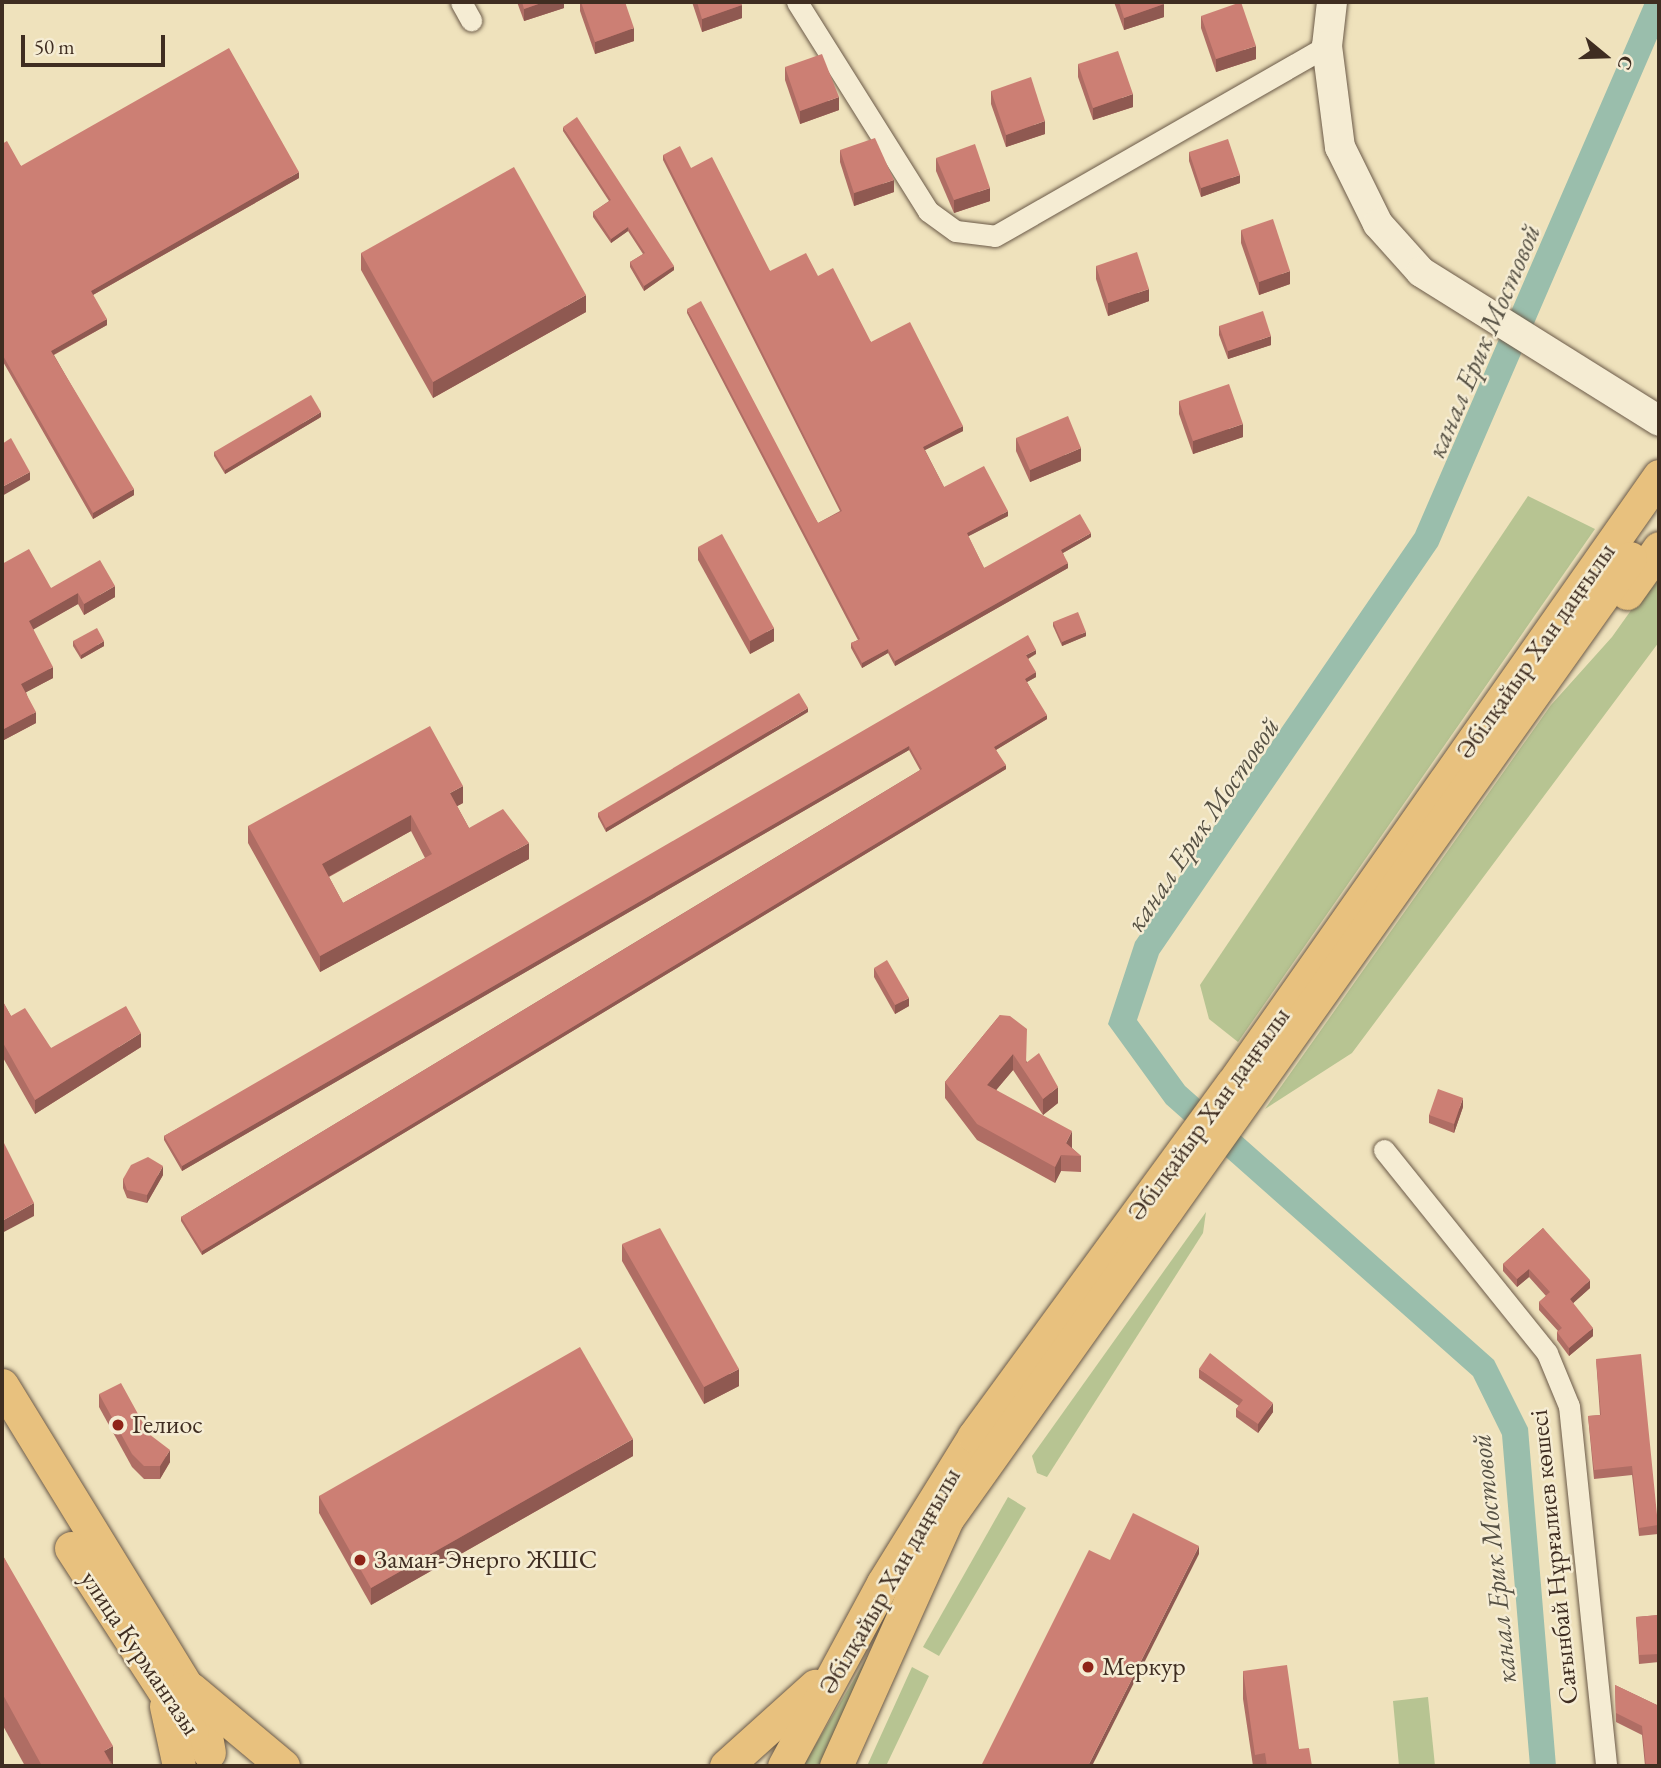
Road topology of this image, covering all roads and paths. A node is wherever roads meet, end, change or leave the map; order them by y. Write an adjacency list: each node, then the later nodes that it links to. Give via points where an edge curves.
1 (797, 2): 3 (street, via 928,211 956,231 995,236)
2 (1332, 2): 3 (street)
3 (1327, 46): 4 (street, via 1340,147 1378,224 1421,272)
4 (1659, 421)
5 (1659, 476): 9 (main road, Әбілқайыр Хан даңғылы)
6 (1659, 516): 8 (main road, Әбілқайыр Хан даңғылы)
7 (1659, 548): 8 (main road, via 1626,595)
8 (1573, 640): 9 (main road, Әбілқайыр Хан даңғылы)
9 (1242, 1091): 11 (main road, Әбілқайыр Хан даңғылы)
10 (1384, 1150): 23 (street, Сағынбай Нұрғалиев көшесі, via 1548,1353 1569,1406)
11 (1178, 1179): 15 (main road, Әбілқайыр Хан даңғылы, via 974,1436); 22 (main road, Әбілқайыр Хан даңғылы, via 947,1520)
12 (2, 1385): 14 (main road, улица Курмангазы)
13 (2, 1429): 14 (main road, улица Курмангазы)
14 (77, 1536): 16 (main road, улица Курмангазы)
15 (850, 1649): 20 (main road, via 784,1719); 21 (main road, Әбілқайыр Хан даңғылы)
16 (174, 1689): 17 (main road, улица Курмангазы, via 203,1719); 18 (main road); 19 (main road)
17 (213, 1759)
18 (180, 1766)
19 (283, 1766)
20 (726, 1766)
21 (784, 1766)
22 (836, 1766)
23 (1606, 1766)

